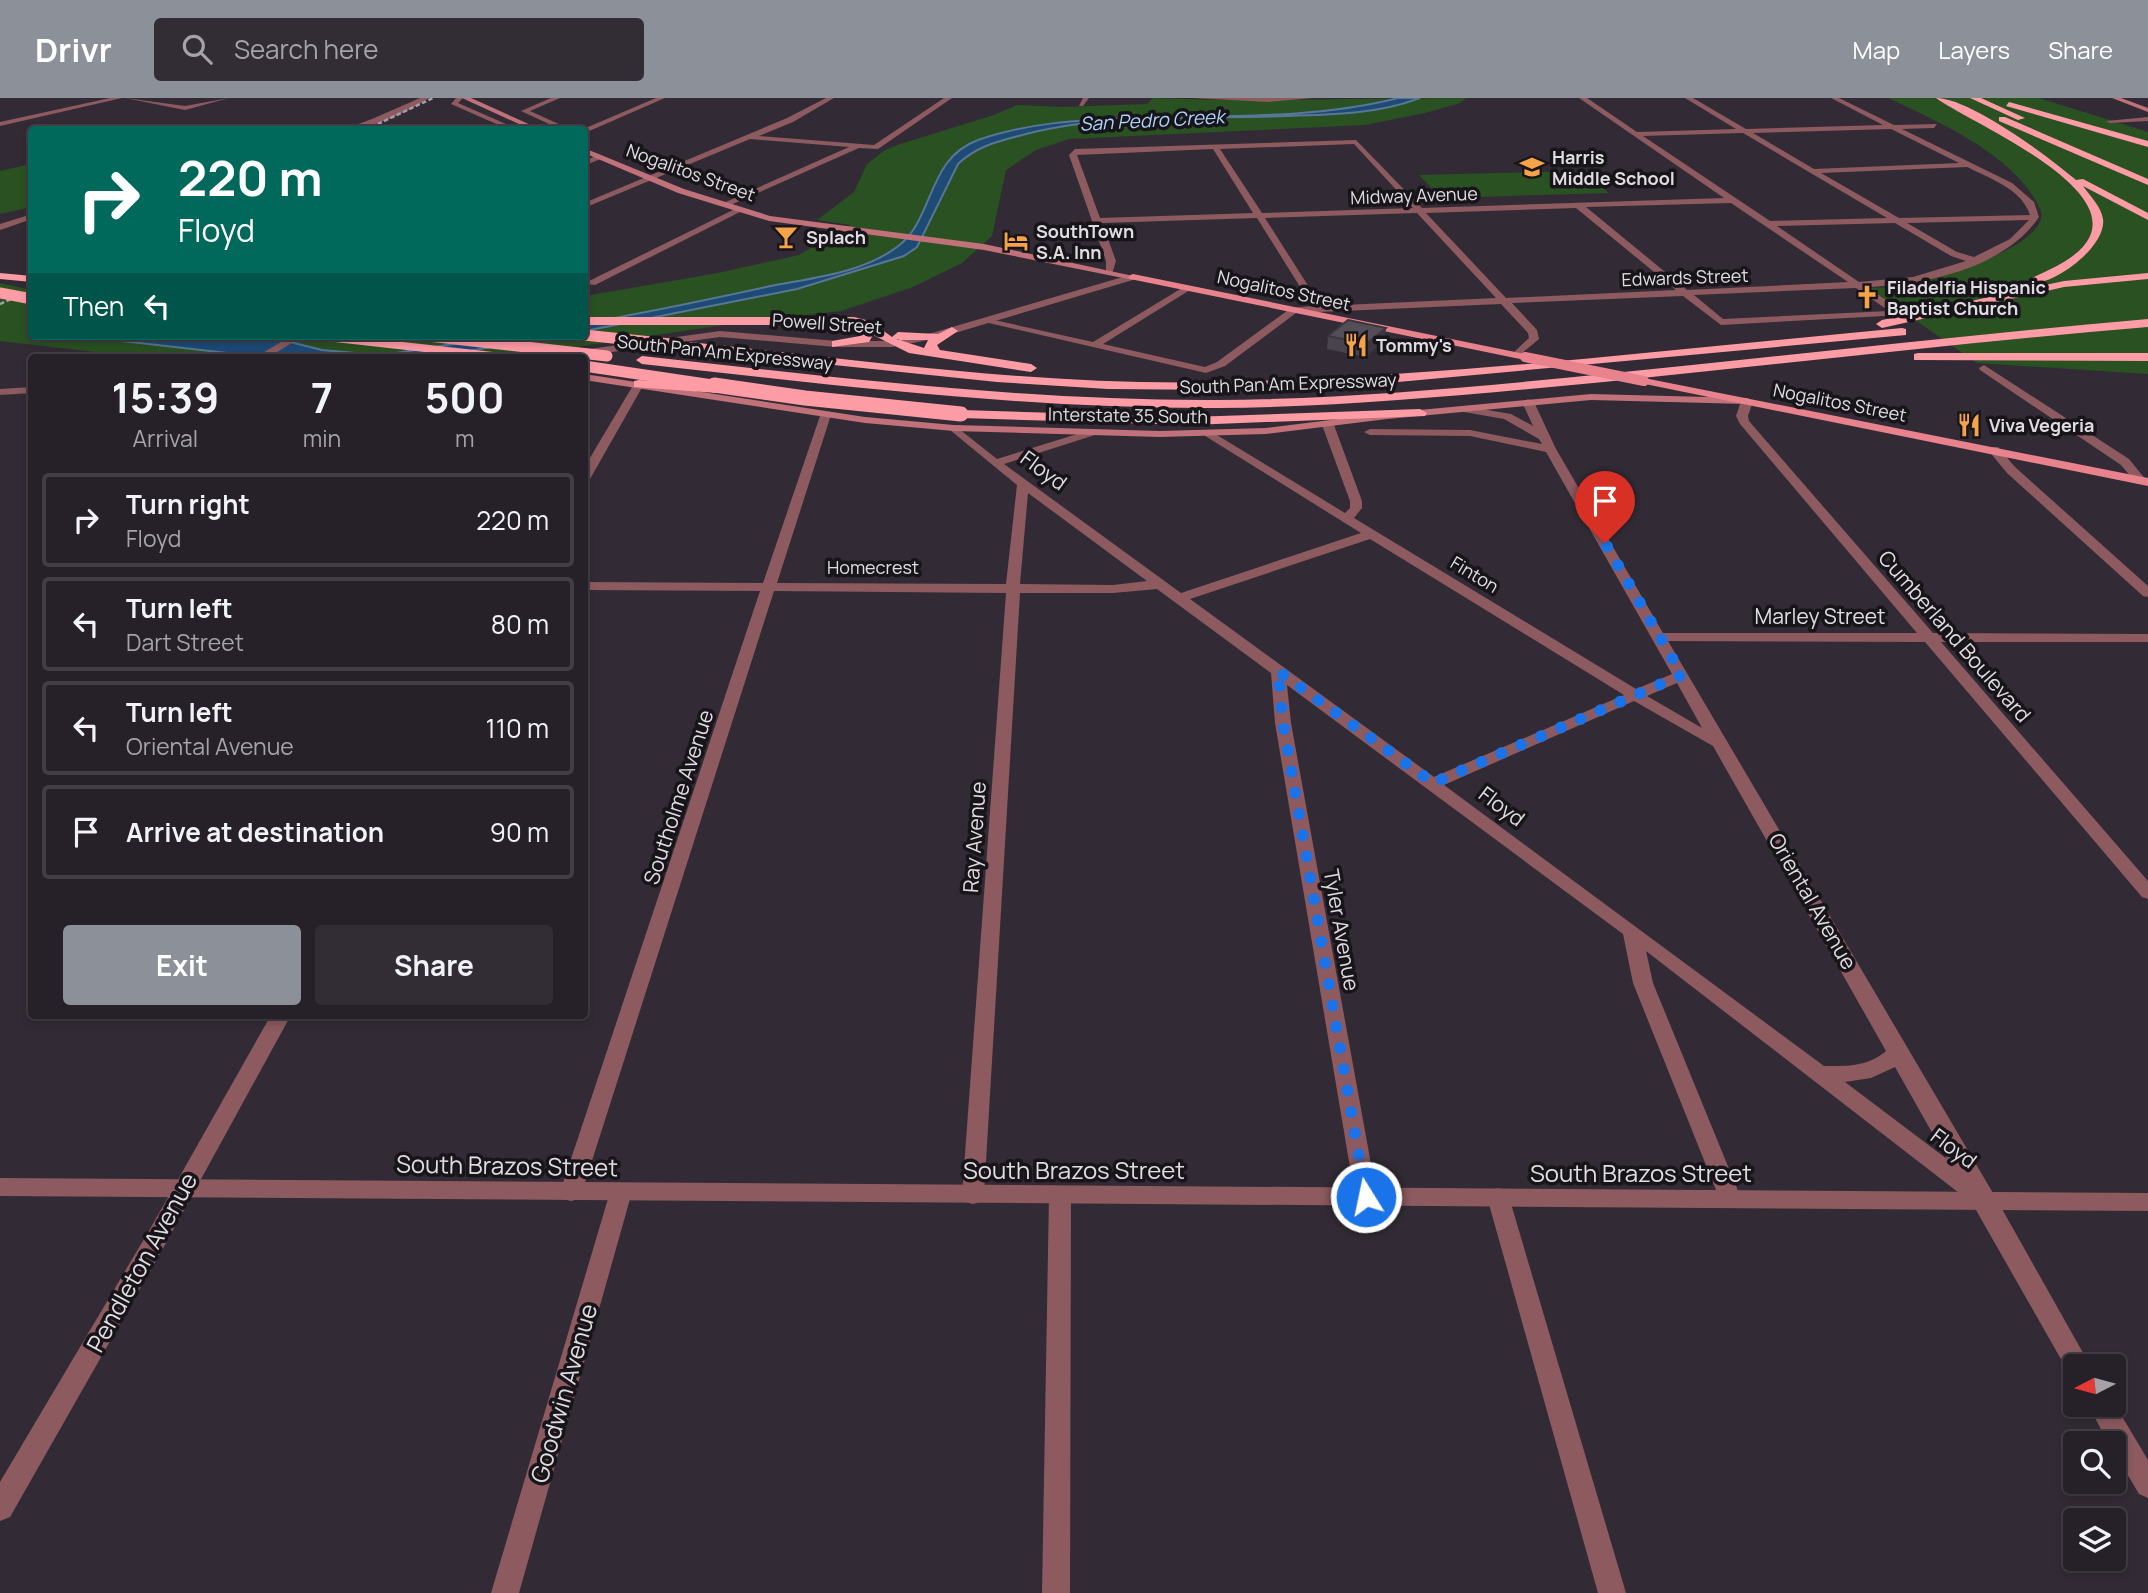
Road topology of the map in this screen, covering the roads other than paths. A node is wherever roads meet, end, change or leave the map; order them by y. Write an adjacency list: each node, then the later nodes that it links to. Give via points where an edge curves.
1 (119, 98): 24 (street)
2 (128, 98): 3 (street, via 185,108)
3 (226, 98)
4 (426, 98): 25 (street)
5 (557, 98): 28 (street, via 525,113)
6 (662, 98): 31 (street)
7 (831, 98): 34 (street)
8 (949, 98): 36 (street, via 875,147)
9 (1196, 98): 10 (street)
10 (1210, 98): 11 (street)
11 (1310, 98)
12 (1582, 98): 33 (street)
13 (1688, 98): 32 (street)
14 (1833, 98): 30 (street)
15 (1940, 98): 41 (highway, via 1987,121)
16 (1952, 98): 47 (highway)
17 (1974, 98): 45 (highway)
18 (1992, 98): 35 (highway)
19 (2115, 98): 21 (main road)
20 (460, 99): 26 (street, via 454,103); 27 (main road)
21 (2148, 110)
22 (2148, 120): 23 (street)
23 (2110, 121)
24 (0, 124)
25 (358, 126)
26 (508, 126)
27 (528, 126)
28 (559, 126)
29 (1934, 126): 30 (street)
30 (1892, 127): 32 (street); 43 (street)
31 (588, 128)
32 (1744, 131): 33 (street); 44 (street)
33 (1635, 134): 48 (street)
34 (746, 137): 36 (street); 46 (street)
35 (2148, 143)
36 (859, 146): 50 (street)
37 (1215, 146): 53 (street, via 1356,142); 54 (street); 59 (street, via 1075,151)
38 (588, 152): 39 (main road, Nogalitos Street)
39 (601, 157): 40 (street); 46 (main road, Nogalitos Street)
40 (588, 162)
41 (2048, 162): 57 (highway); 78 (highway, via 2078,185 2093,204 2098,220 2092,243 2056,271)
42 (1994, 164): 43 (street)
43 (1970, 165): 44 (street); 56 (street, via 2020,193)
44 (1812, 171): 58 (street)
45 (2148, 173)
46 (648, 178): 49 (street); 50 (main road, Nogalitos Street)
47 (2148, 182)
48 (1732, 200): 51 (street, Midway Avenue); 60 (street)
49 (588, 204)
50 (723, 205): 52 (main road, Nogalitos Street)
51 (1578, 205): 53 (street, Midway Avenue); 74 (street)
52 (740, 211): 65 (main road, Nogalitos Street, via 984,247); 70 (street)
53 (1420, 211): 54 (street, Midway Avenue); 76 (street)
54 (1259, 216): 59 (street, Midway Avenue); 77 (street)
55 (28, 217): 61 (street)
56 (2035, 217): 58 (street); 62 (street, Edwards Street, via 2021,234)
57 (2148, 217)
58 (1897, 220): 60 (street); 62 (street, via 1954,254)
59 (1096, 221): 65 (street, via 1111,261)
60 (1769, 224): 71 (street)
61 (0, 227)
62 (1974, 260): 71 (street, Edwards Street, via 1907,282)
63 (0, 267): 64 (highway)
64 (28, 270)
65 (1109, 272): 67 (main road, Nogalitos Street)
66 (0, 276): 69 (highway)
67 (1133, 276): 72 (main road, Nogalitos Street); 82 (street, Powell Street)
68 (2148, 276): 78 (highway, via 2064,284)
69 (28, 279)
70 (588, 282)
71 (1860, 285): 74 (street, Edwards Street); 74 (street, via 1899,313 1721,321)
72 (1187, 288): 79 (main road, Nogalitos Street); 96 (street)
73 (0, 292): 75 (highway, bridge)
74 (1685, 293): 76 (street, Edwards Street)
75 (28, 296)
76 (1504, 300): 77 (street, Edwards Street); 101 (street, via 1533,332 1534,339)
77 (1317, 307): 79 (street, Edwards Street)
78 (1963, 308): 95 (highway)
79 (1294, 310): 96 (street, via 1206,370); 101 (main road, Nogalitos Street)
80 (2148, 311): 85 (highway)
81 (588, 321): 84 (highway, via 845,320)
82 (985, 321): 87 (street, Powell Street); 96 (street)
83 (2148, 323): 104 (highway, South Pan Am Expressway)
84 (866, 324): 89 (highway, via 899,336); 93 (highway, via 865,339); 94 (highway)
85 (1959, 327)
86 (1922, 330): 95 (highway, South Pan Am Expressway)
87 (952, 331): 89 (street, Powell Street); 100 (highway, via 931,343 930,348)
88 (588, 335): 112 (highway, South Pan Am Expressway, bridge, via 997,378)
89 (934, 336): 94 (street, Powell Street)
90 (291, 340): 97 (street)
91 (352, 340): 98 (highway)
92 (464, 340): 118 (highway, South Pan Am Expressway, bridge, via 929,391 1085,402)
93 (836, 344): 94 (street, Powell Street); 99 (street, Powell Street, via 720,334)
94 (892, 344): 100 (highway)
95 (1738, 345): 112 (highway, South Pan Am Expressway, via 1377,380)
96 (1093, 346)
97 (266, 354)
98 (476, 354)
99 (575, 354)
100 (942, 354): 112 (highway, via 1051,371)
101 (1520, 356): 110 (main road, Nogalitos Street, bridge)
102 (2082, 357): 103 (highway); 104 (highway, via 1950,356); 105 (highway)
103 (2148, 357)
104 (1766, 363): 118 (highway, South Pan Am Expressway, via 1408,396)
105 (2148, 363)
106 (1984, 368): 131 (street, via 2125,462)
107 (588, 369): 111 (main road, Interstate 35 South, via 622,375)
108 (588, 369): 122 (highway, bridge)
109 (588, 378): 111 (main road, Interstate 35 South)
110 (1648, 382): 115 (main road, Interstate 35 South, via 1637,394); 116 (main road, Nogalitos Street)
111 (639, 384): 118 (highway, via 1028,408); 121 (main road, Interstate 35 South); 130 (street)
112 (1225, 386)
113 (28, 390): 114 (street)
114 (0, 392)
115 (1619, 397): 116 (main road, Interstate 35 South); 117 (main road, Interstate 35 South)
116 (1747, 401): 128 (main road, Nogalitos Street); 142 (street, Cumberland Boulevard, via 1744,422)
117 (1528, 402): 119 (main road, Interstate 35 South); 127 (street, Oriental Avenue)
118 (1216, 404)
119 (1464, 409): 120 (main road, Interstate 35 South); 127 (street, via 1507,416)
120 (1420, 413): 122 (highway, via 1181,423); 123 (main road, Interstate 35 South)
121 (825, 415): 122 (main road, Interstate 35 South); 137 (street, Southolme Avenue)
122 (958, 421): 124 (main road, Interstate 35 South); 129 (street, Floyd)
123 (1328, 425): 126 (main road, Interstate 35 South); 133 (street, via 1356,500)
124 (1094, 432): 126 (main road, Interstate 35 South); 129 (street)
125 (1370, 432): 127 (street, via 1471,433)
126 (1208, 435): 133 (street, Finton)
127 (1548, 443): 141 (street, Oriental Avenue)
128 (1994, 450): 131 (main road, Nogalitos Street); 139 (street)
129 (995, 463): 132 (street, Floyd)
130 (588, 472)
131 (2144, 481)
132 (1023, 482): 135 (street, Floyd); 138 (street, Ray Avenue)
133 (1347, 519): 134 (street, Finton)
134 (1372, 534): 140 (street); 146 (street, Finton)
135 (1161, 584): 138 (street, Homecrest, via 1113,589); 140 (street, Floyd)
136 (588, 586): 137 (street, Homecrest)
137 (771, 586): 138 (street, Homecrest); 156 (street, Southolme Avenue)
138 (1013, 587): 158 (street, Ray Avenue)
139 (2148, 593)
140 (1180, 597): 144 (street, Floyd)
141 (1661, 637): 142 (street, Marley Street); 145 (street, Oriental Avenue)
142 (1928, 638): 143 (street, Marley Street); 149 (street, Cumberland Boulevard)
143 (2148, 638)
144 (1278, 671): 148 (street, Floyd); 160 (street, Tyler Avenue, via 1283,723)
145 (1682, 675): 146 (street); 147 (street, Oriental Avenue)
146 (1635, 694): 147 (street, Finton); 148 (street)
147 (1723, 745): 152 (street, Oriental Avenue)
148 (1433, 783): 150 (street, Floyd)
149 (2148, 893)
150 (1632, 931): 153 (street, Floyd); 162 (street, via 1643,983)
151 (279, 1019): 155 (street, Pendleton Avenue)
152 (1899, 1051): 153 (street, via 1874,1072); 163 (street, Oriental Avenue)
153 (1819, 1074): 163 (street, Floyd)
154 (0, 1187): 155 (street, South Brazos Street)
155 (183, 1188): 156 (street, South Brazos Street); 168 (street, Pendleton Avenue)
156 (571, 1192): 157 (street, South Brazos Street)
157 (621, 1192): 158 (street, South Brazos Street); 169 (street, Goodwin Avenue)
158 (973, 1195): 159 (street, South Brazos Street)
159 (1060, 1195): 160 (street, South Brazos Street); 170 (street)
160 (1366, 1197): 161 (street, South Brazos Street)
161 (1498, 1197): 162 (street, South Brazos Street); 171 (street)
162 (1730, 1198): 163 (street, South Brazos Street)
163 (1985, 1200): 164 (street, South Brazos Street); 165 (street, Oriental Avenue)
164 (2148, 1202)
165 (2072, 1354)
166 (2109, 1418): 167 (street)
167 (2148, 1485)
168 (0, 1508)
169 (505, 1593)
170 (1056, 1593)
171 (1612, 1593)

